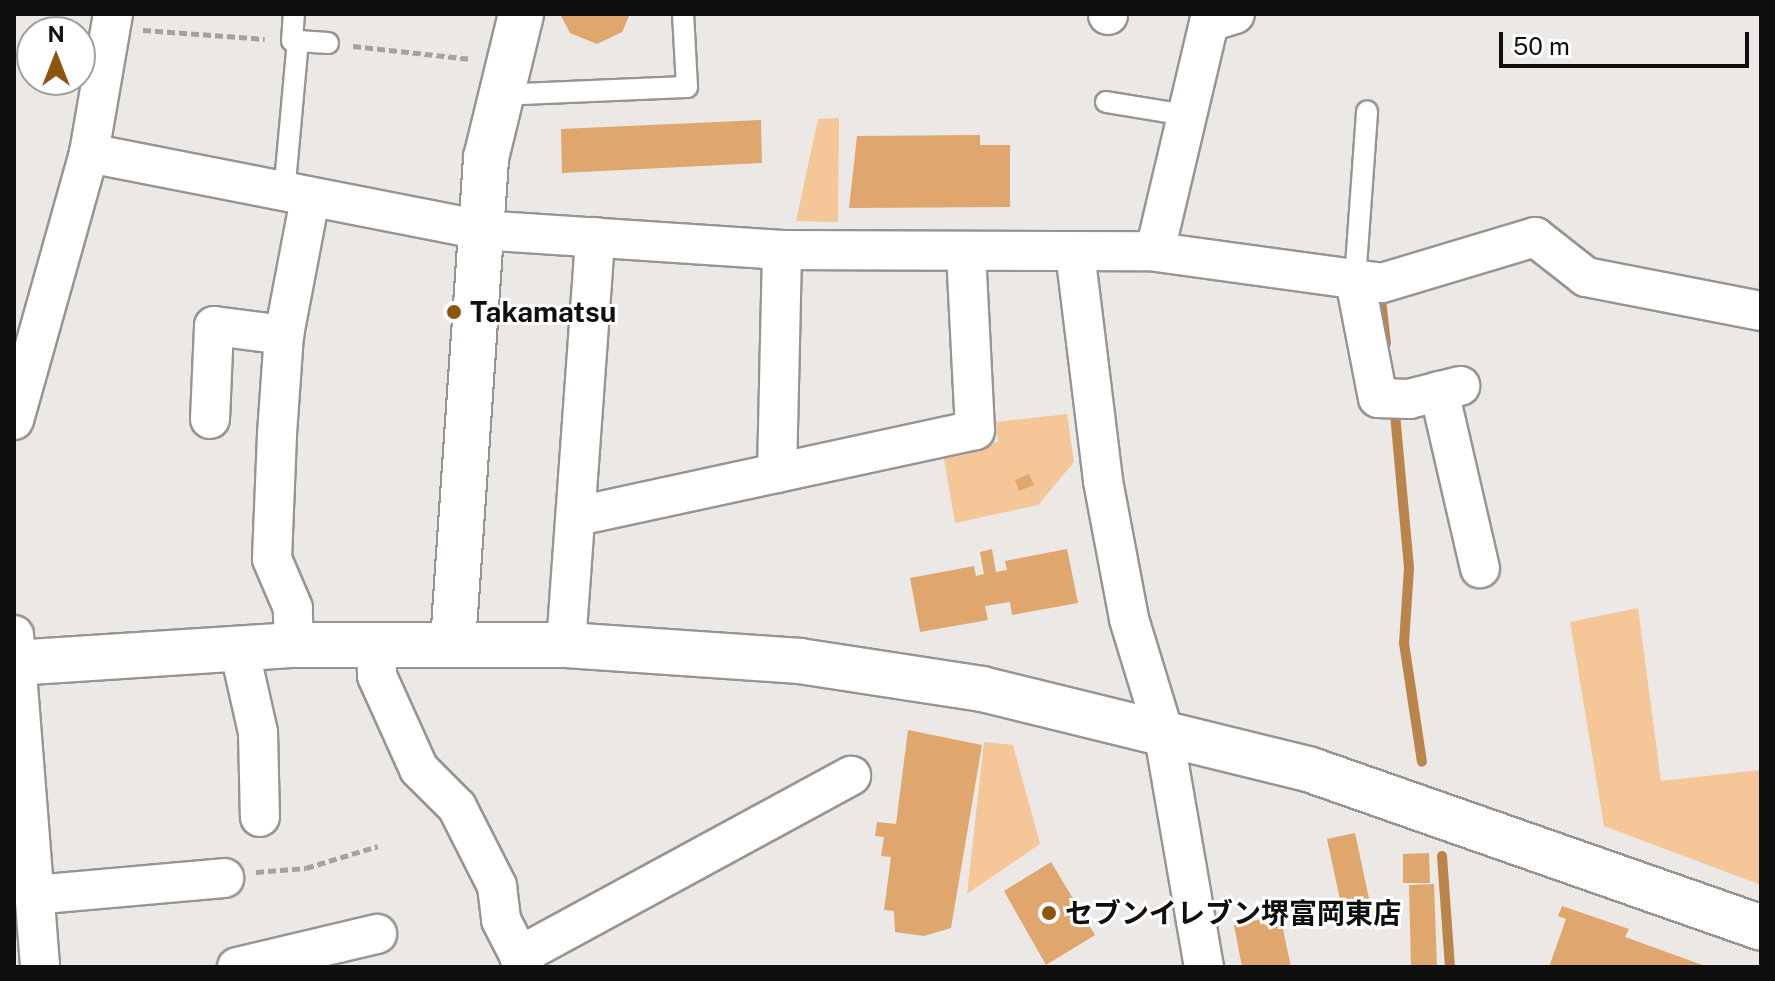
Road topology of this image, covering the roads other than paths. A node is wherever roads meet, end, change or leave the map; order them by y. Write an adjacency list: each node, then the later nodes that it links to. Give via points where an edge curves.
1 (294, 14): 6 (lane)
2 (521, 14): 8 (street)
3 (683, 14): 8 (lane, via 687,87)
4 (1235, 14): 11 (street, via 1209,22)
5 (112, 21): 12 (street)
6 (292, 41)
7 (328, 43): 13 (lane, via 298,41)
8 (501, 79): 14 (street)
9 (1106, 102): 11 (lane)
10 (1367, 111): 20 (lane)
11 (1185, 115): 17 (street)
12 (89, 153): 13 (street); 22 (street)
13 (297, 196): 14 (street); 23 (street)
14 (480, 230): 15 (street); 29 (street)
15 (595, 237): 16 (street); 27 (street)
16 (782, 250): 19 (street); 26 (street)
17 (1155, 251): 18 (street); 20 (street)
18 (1075, 252): 19 (street); 35 (street, via 1103,481 1129,619)
19 (966, 254): 26 (street, via 975,430)
20 (1355, 280): 21 (street, via 1382,283 1535,237 1586,277); 28 (street, via 1378,398 1449,389)
21 (1761, 311)
22 (28, 314): 25 (street)
23 (284, 335): 24 (street, via 214,326); 31 (street, via 272,559 293,608)
24 (210, 419)
25 (14, 420)
26 (777, 473): 27 (street)
27 (578, 516): 32 (street)
28 (1480, 568)
29 (453, 643): 30 (street); 32 (street)
30 (376, 644): 31 (street); 44 (street, via 377,676 419,769 457,807 497,886 501,920)
31 (294, 645): 33 (street)
32 (566, 645): 35 (street, via 800,661 982,689)
33 (239, 648): 34 (street); 38 (street, via 258,732)
34 (14, 654): 36 (street)
35 (1163, 730): 41 (street, via 1308,769); 47 (street)
36 (18, 749): 40 (street)
37 (851, 776): 44 (street)
38 (260, 817)
39 (224, 878): 40 (street)
40 (34, 895): 45 (street)
41 (1761, 928)
42 (377, 934): 43 (street)
43 (298, 960): 46 (street)
44 (522, 961)
45 (40, 967)
46 (237, 967)
47 (1204, 967)

